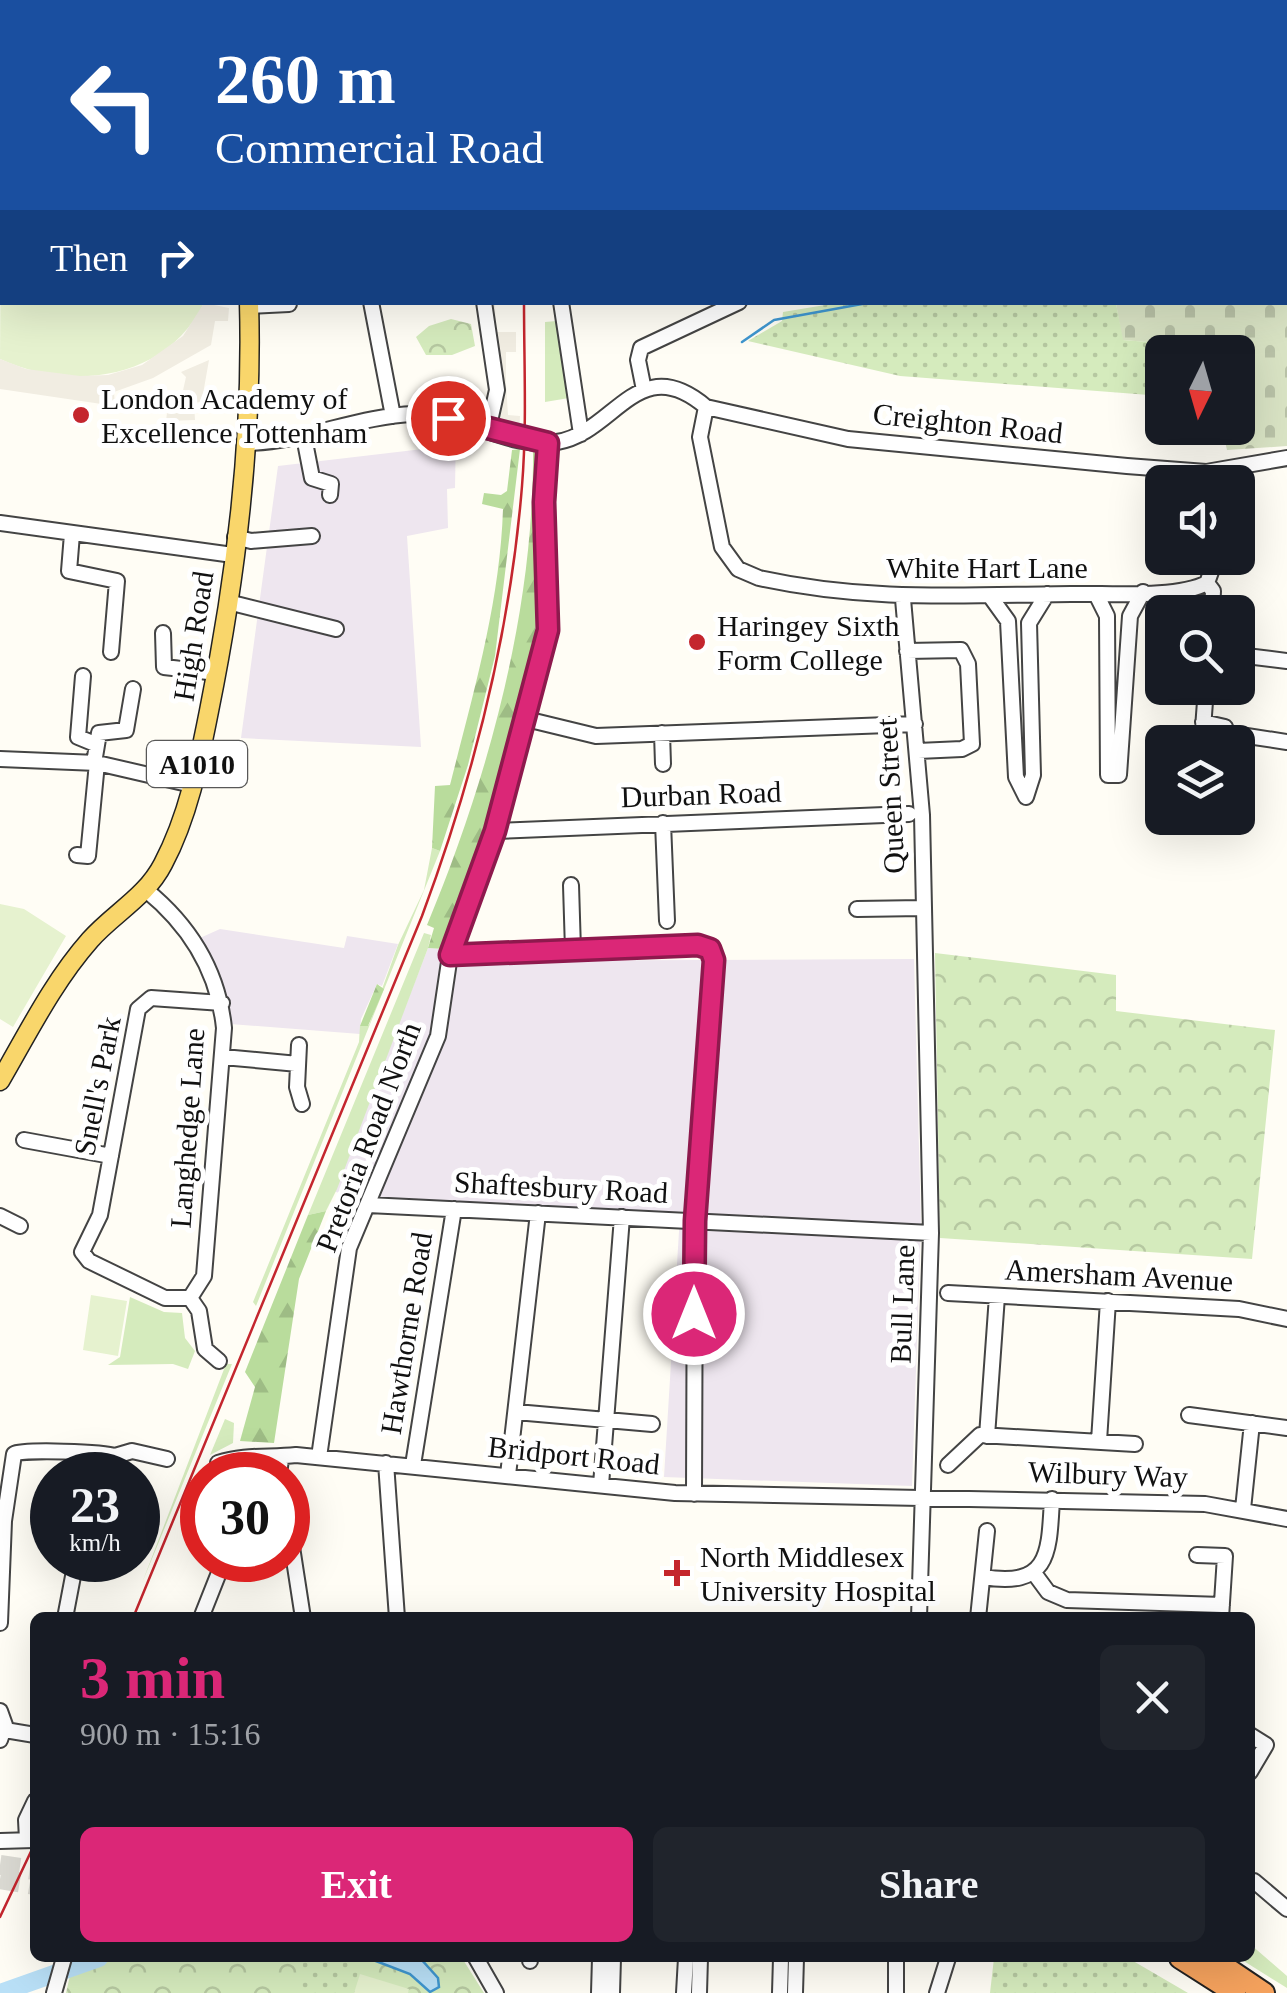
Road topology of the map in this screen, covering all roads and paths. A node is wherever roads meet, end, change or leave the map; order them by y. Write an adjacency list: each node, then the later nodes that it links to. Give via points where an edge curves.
1 (249, 305): 12 (main road, High Road / A1010)
2 (371, 305): 8 (street)
3 (484, 305): 9 (street, via 497,390)
4 (562, 305): 10 (street)
5 (730, 305): 6 (street, via 641,348)
6 (644, 390): 7 (street, via 683,391); 10 (street)
7 (706, 407): 15 (street, Creighton Road, via 846,439); 29 (street, White Hart Lane, via 700,437 718,532 738,568 784,584)
8 (393, 416): 9 (street, via 432,415); 11 (street)
9 (488, 430): 13 (street)
10 (581, 434): 13 (street)
11 (304, 437): 12 (street); 17 (street, via 312,478 330,484)
12 (247, 443): 21 (main road, High Road / A1010)
13 (548, 443): 43 (street, Pretoria Road North, via 548,630)
14 (1287, 458): 16 (street)
15 (1145, 468)
16 (1255, 468)
17 (330, 495)
18 (0, 523): 19 (street)
19 (72, 534): 21 (street); 34 (street, via 69,572 117,581)
20 (312, 536): 21 (street)
21 (234, 546): 30 (main road, High Road / A1010)
22 (1210, 575): 23 (street)
23 (1207, 582): 24 (street, White Hart Lane, via 1195,589); 27 (street)
24 (1143, 592): 26 (street, White Hart Lane); 26 (street, via 1130,616 1115,723 1107,616)
25 (1046, 594): 26 (street, White Hart Lane); 28 (street, White Hart Lane); 44 (street, via 1029,623)
26 (1096, 594)
27 (1213, 595)
28 (990, 596): 29 (street, White Hart Lane); 45 (street, via 1008,620)
29 (903, 598): 33 (street, Queen Street)
30 (228, 602): 31 (street); 39 (main road, High Road / A1010)
31 (336, 629)
32 (163, 633): 38 (street)
33 (907, 650): 47 (street, Queen Street); 52 (street, via 962,650 968,664 972,744)
34 (111, 652)
35 (1255, 657): 36 (street)
36 (1287, 661)
37 (143, 662): 38 (street)
38 (161, 662): 39 (street)
39 (216, 673): 56 (main road, High Road / A1010)
40 (83, 676): 51 (street, via 78,737)
41 (133, 690): 51 (street, via 126,730 103,730)
42 (1204, 705): 46 (street)
43 (526, 719): 49 (street, via 596,736); 59 (street, Pretoria Road North)
44 (1032, 719): 45 (street); 45 (street, via 1033,775 1026,796 1016,776)
45 (1013, 720)
46 (1203, 722): 48 (street); 50 (street)
47 (916, 724): 49 (street); 52 (street, Queen Street)
48 (1203, 725)
49 (662, 734): 55 (street)
50 (1287, 742)
51 (95, 744): 54 (street)
52 (918, 751): 63 (street, Queen Street)
53 (0, 758): 54 (street)
54 (95, 764): 56 (street); 60 (street, via 88,856)
55 (663, 764)
56 (192, 785): 62 (main road, High Road / A1010, via 176,836)
57 (909, 814): 58 (street, Durban Road)
58 (663, 823): 59 (street, Durban Road); 65 (street)
59 (495, 831): 67 (street, Pretoria Road North)
60 (76, 855)
61 (572, 886): 66 (street)
62 (146, 890): 69 (street, Langhedge Lane, via 192,937); 71 (main road, High Road / A1010, via 89,940)
63 (922, 908): 64 (street); 68 (street, Queen Street)
64 (857, 909)
65 (667, 921)
66 (572, 950): 67 (street); 83 (street, via 710,949)
67 (450, 955): 78 (street, Pretoria Road North, via 438,1036)
68 (924, 991): 85 (street, Bull Lane)
69 (222, 1003): 72 (street, Langhedge Lane); 77 (street, Snell's Park, via 151,998 142,1004)
70 (299, 1045): 73 (street)
71 (6, 1056): 74 (main road, A1010)
72 (223, 1057): 73 (street); 88 (street, Langhedge Lane, via 204,1276)
73 (298, 1064): 75 (street)
74 (0, 1081)
75 (302, 1104)
76 (24, 1140): 77 (street)
77 (112, 1156): 88 (street, Snell's Park, via 100,1215 82,1256 165,1298)
78 (368, 1205): 79 (street, Shaftesbury Road); 105 (street, Pretoria Road North, via 348,1248)
79 (454, 1209): 80 (street, Shaftesbury Road); 109 (street, Hawthorne Road)
80 (538, 1213): 82 (street, Shaftesbury Road); 92 (street)
81 (0, 1216): 84 (street)
82 (622, 1217): 83 (street, Shaftesbury Road); 94 (street)
83 (695, 1221): 85 (street, Shaftesbury Road); 112 (street)
84 (20, 1226)
85 (931, 1232): 113 (street, Bull Lane)
86 (948, 1293): 87 (street, Amersham Avenue)
87 (998, 1296): 89 (street, Amersham Avenue); 98 (street, via 989,1415)
88 (190, 1298): 91 (street, via 205,1349)
89 (1108, 1301): 90 (street, Amersham Avenue); 99 (street)
90 (1282, 1316)
91 (219, 1361)
92 (516, 1412): 94 (street); 110 (street)
93 (1189, 1415): 96 (street)
94 (605, 1420): 95 (street); 111 (street)
95 (652, 1424)
96 (1252, 1424): 97 (street); 115 (street)
97 (1287, 1428)
98 (980, 1436): 99 (street); 108 (street)
99 (1099, 1442): 100 (street)
100 (1136, 1444)
101 (7, 1452): 102 (street); 117 (street)
102 (48, 1452)
103 (310, 1456): 105 (street, Bridport Road)
104 (160, 1457): 106 (street)
105 (318, 1457): 107 (street, Bridport Road)
106 (167, 1459)
107 (386, 1463): 109 (street, Bridport Road); 129 (street)
108 (948, 1465)
109 (413, 1466): 110 (street, Bridport Road)
110 (508, 1475): 111 (street, Bridport Road)
111 (600, 1485): 112 (street, Bridport Road)
112 (694, 1494): 113 (street, Bridport Road)
113 (926, 1498): 114 (street, Wilbury Way); 130 (street, Bull Lane)
114 (1052, 1499): 115 (street, Wilbury Way); 120 (street, via 1048,1552)
115 (1243, 1509): 116 (street, Wilbury Way)
116 (1287, 1519)
117 (2, 1520): 132 (street)
118 (987, 1531): 121 (street)
119 (1196, 1555): 125 (street, via 1225,1556)
120 (1034, 1573): 121 (street, via 1014,1582); 125 (street, via 1048,1592 1068,1600)
121 (983, 1578): 131 (street)
122 (72, 1582): 126 (street)
123 (215, 1582): 127 (street)
124 (297, 1582): 128 (street)
125 (1221, 1611)
126 (67, 1612)
127 (202, 1612)
128 (302, 1612)
129 (397, 1612)
130 (919, 1612)
131 (979, 1612)
132 (0, 1623)
133 (0, 1711): 135 (street)
134 (30, 1734): 135 (street)
135 (2, 1735)
136 (1255, 1738): 137 (street, via 1266,1745)
137 (1255, 1764)
138 (30, 1812): 139 (street)
139 (30, 1836)
140 (0, 1840): 141 (street)
141 (30, 1840)
142 (1255, 1882): 143 (street)
143 (1286, 1906)
144 (63, 1962): 156 (street)
145 (477, 1962): 157 (street)
146 (600, 1962): 158 (street)
147 (614, 1962): 159 (street)
148 (686, 1962): 160 (street)
149 (700, 1962): 161 (street)
150 (781, 1962): 162 (street)
151 (796, 1962): 163 (street)
152 (896, 1962): 164 (street)
153 (947, 1962): 165 (street)
154 (1186, 1962): 166 (highway)
155 (1218, 1962): 167 (highway)
156 (56, 1990)
157 (496, 1993)
158 (599, 1993)
159 (612, 1993)
160 (684, 1993)
161 (699, 1993)
162 (780, 1993)
163 (795, 1993)
164 (896, 1993)
165 (937, 1993)
166 (1234, 1993)
167 (1264, 1993)

